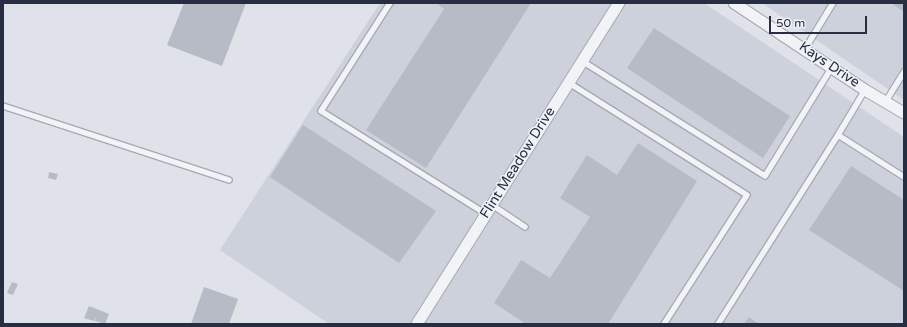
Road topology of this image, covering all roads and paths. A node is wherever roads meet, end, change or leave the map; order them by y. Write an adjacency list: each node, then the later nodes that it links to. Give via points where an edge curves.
1 (390, 3): 17 (lane, via 321,111)
2 (619, 3): 6 (street, Flint Meadow Drive)
3 (734, 3): 5 (street, Kays Drive)
4 (833, 3): 5 (lane)
5 (805, 49): 7 (street, Kays Drive)
6 (582, 61): 7 (lane, via 765,176); 9 (street, Flint Meadow Drive)
7 (832, 67): 10 (street, Kays Drive)
8 (904, 72): 11 (lane)
9 (569, 83): 17 (street, Flint Meadow Drive); 20 (lane, via 747,195)
10 (865, 90): 11 (street, Kays Drive); 14 (lane)
11 (886, 101): 13 (street, Kays Drive)
12 (3, 106): 16 (lane)
13 (904, 113)
14 (838, 135): 15 (lane); 21 (lane)
15 (904, 178)
16 (229, 180)
17 (489, 210): 18 (lane); 19 (street, Flint Meadow Drive)
18 (525, 227)
19 (417, 324)
20 (664, 324)
21 (718, 324)

